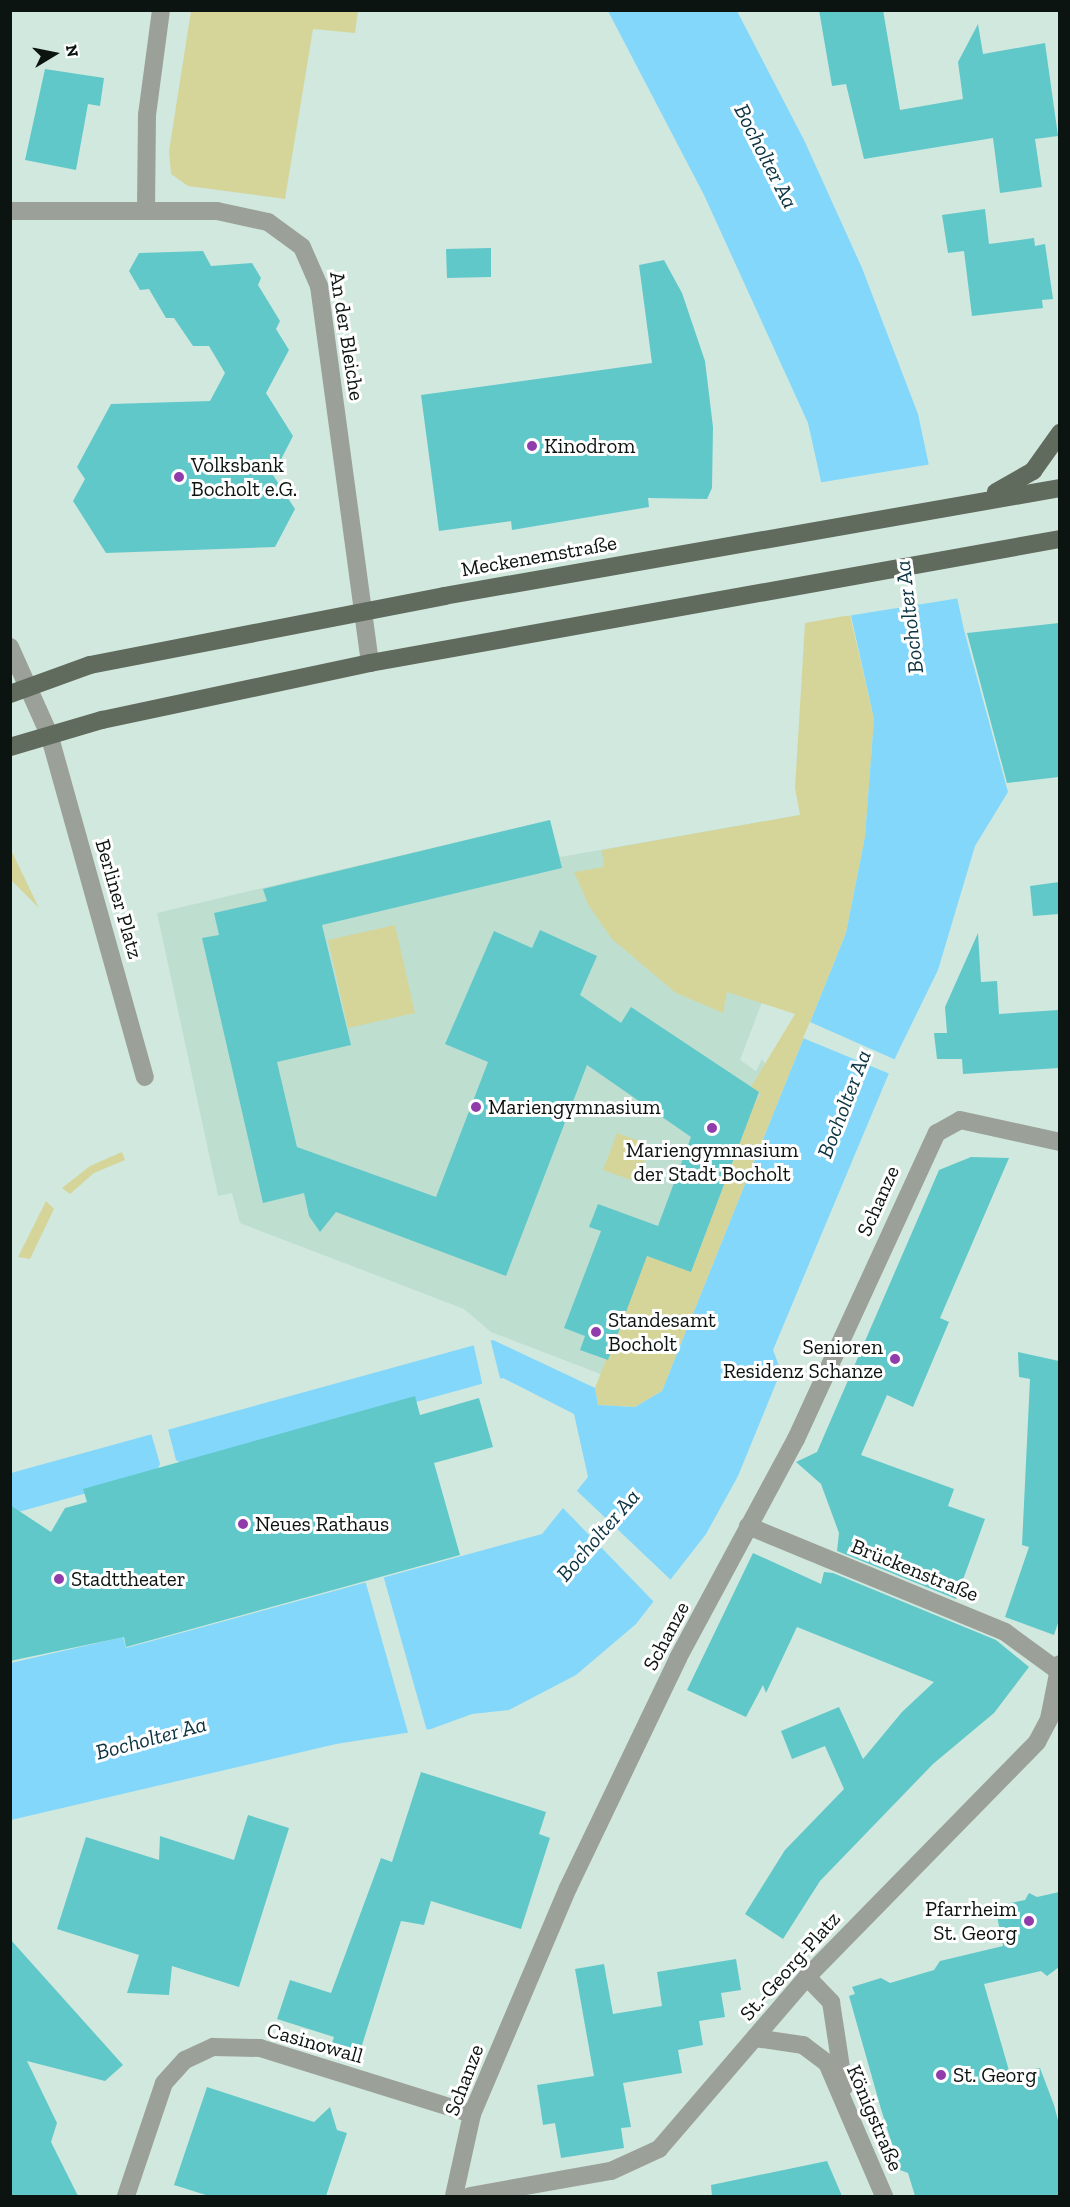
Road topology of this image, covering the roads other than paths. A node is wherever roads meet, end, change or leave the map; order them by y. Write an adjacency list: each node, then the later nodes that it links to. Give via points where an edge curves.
1 (161, 10): 2 (street, via 147,115)
2 (146, 210): 3 (street, An der Bleiche); 8 (street, An der Bleiche, via 217,211 268,222 302,246 314,266)
3 (10, 211)
4 (1059, 433): 6 (main road, via 1033,471 1010,487)
5 (1059, 488): 6 (main road, Meckenemstraße)
6 (960, 504): 8 (main road, Meckenemstraße)
7 (1059, 540): 10 (main road)
8 (363, 612): 10 (street, An der Bleiche); 11 (main road, Meckenemstraße, via 90,665)
9 (10, 648): 11 (street)
10 (370, 663): 13 (main road)
11 (31, 686): 12 (main road, Meckenemstraße); 13 (street)
12 (10, 694)
13 (49, 734): 14 (main road); 15 (street, Berliner Platz)
14 (10, 747)
15 (145, 1077)
16 (1059, 1142): 17 (street, Schanze, via 960,1120 937,1133 919,1165 832,1363)
17 (748, 1526): 18 (street, Brückenstraße, via 1005,1632); 22 (street, Schanze, via 634,1746)
18 (1059, 1672): 19 (street, St.-Georg-Platz, via 1055,1698 1037,1742)
19 (807, 1977): 20 (street, St.-Georg-Platz); 21 (street, via 831,2002)
20 (755, 2038): 21 (street, Königstraße, via 803,2046 827,2062); 25 (street, St.-Georg-Platz, via 659,2149 643,2160 611,2171)
21 (846, 2106): 26 (street, Königstraße)
22 (472, 2114): 23 (street, Casinowall, via 260,2048 213,2047 186,2060 164,2083); 24 (street, Schanze)
23 (126, 2196)
24 (454, 2196)
25 (470, 2196)
26 (884, 2196)

